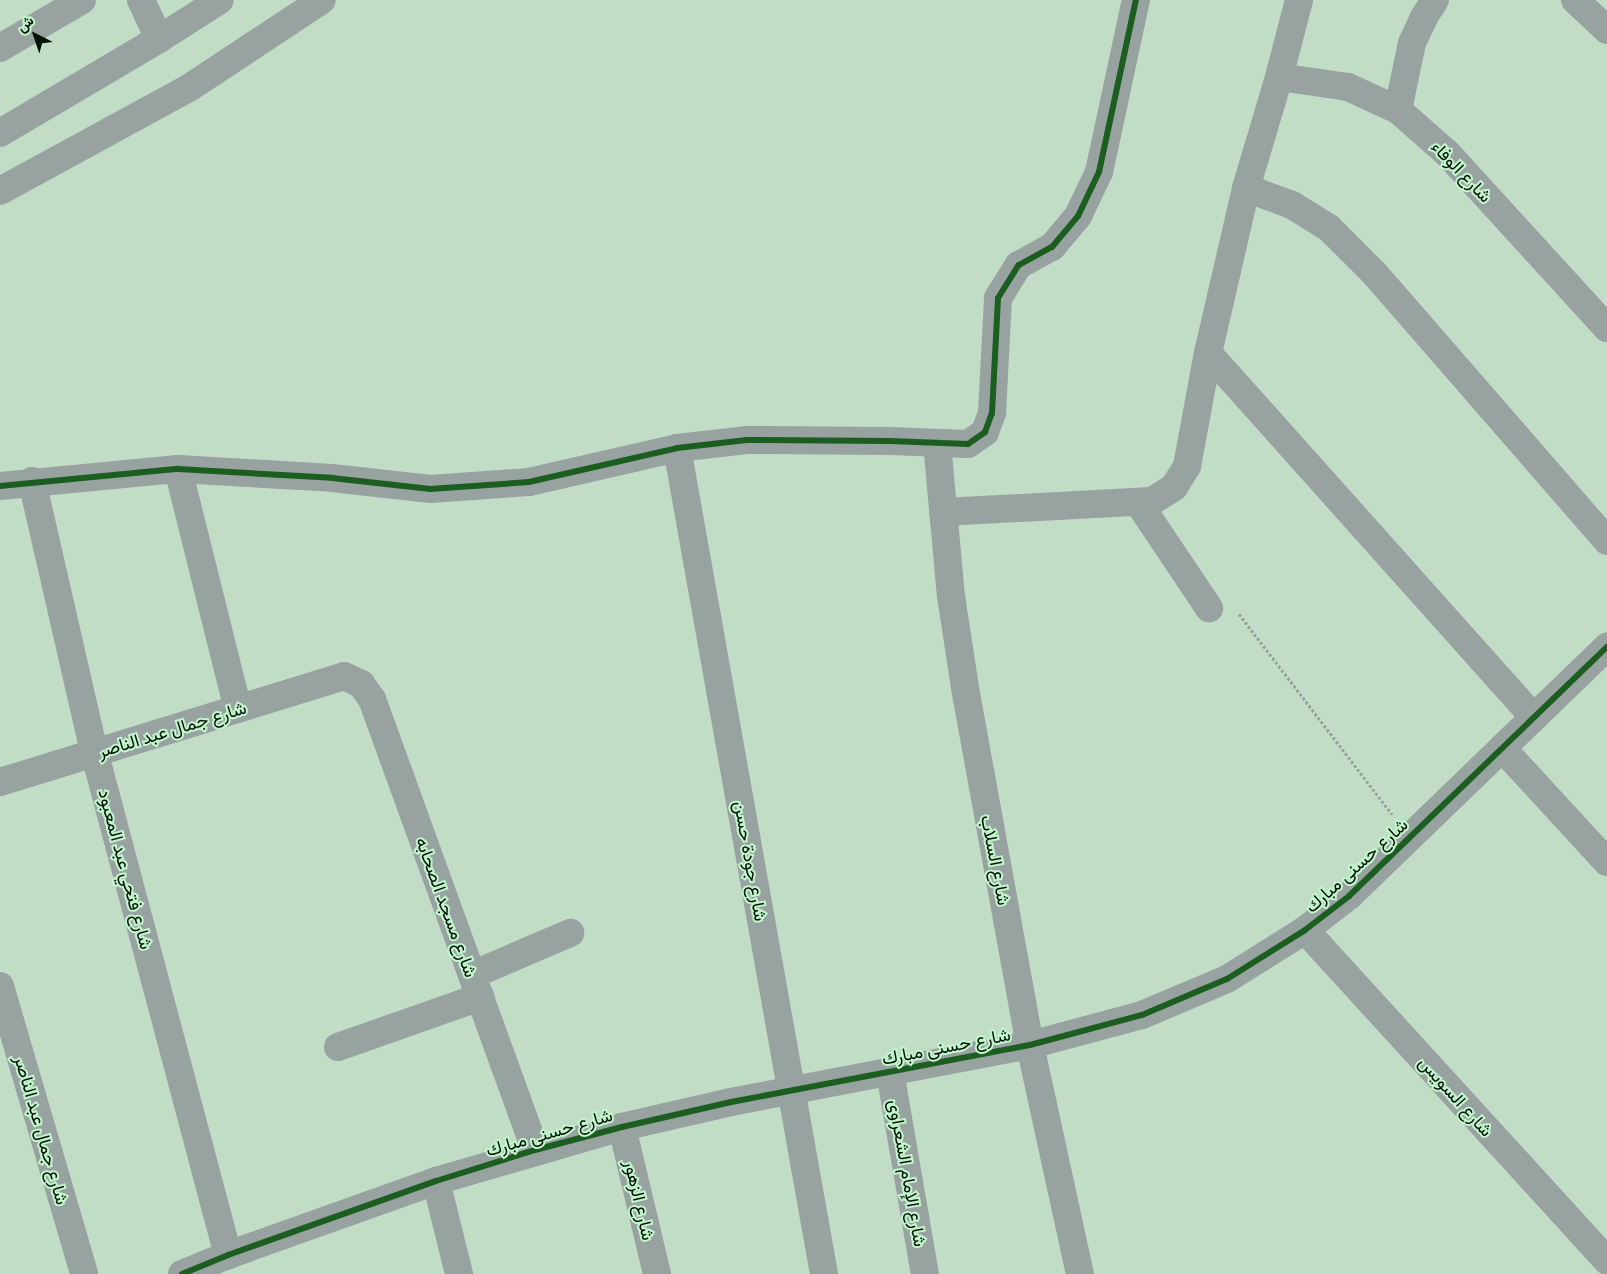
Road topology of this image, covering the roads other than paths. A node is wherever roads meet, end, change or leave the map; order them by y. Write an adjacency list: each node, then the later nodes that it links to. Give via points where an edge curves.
1 (82, 0): 11 (street)
2 (141, 0): 10 (street)
3 (220, 0): 10 (street)
4 (322, 0): 16 (street, via 189,88)
5 (1136, 0): 19 (street, via 1098,172 1078,216 1052,247 1019,265 998,298 992,413 985,432 968,444)
6 (1299, 0): 12 (street)
7 (1435, 0): 13 (street, via 1412,43)
8 (1575, 0): 9 (street)
9 (1607, 30)
10 (159, 39): 14 (street)
11 (0, 48)
12 (1279, 78): 13 (street, شارع الوفاء, via 1348,87); 15 (street)
13 (1398, 110): 17 (street, شارع الوفاء, via 1448,154)
14 (0, 132)
15 (1246, 188): 18 (street); 26 (street, via 1292,205 1329,228 1375,274)
16 (0, 191)
17 (1607, 328)
18 (1208, 353): 24 (street, via 1187,466 1174,488 1152,501); 31 (street)
19 (937, 443): 20 (street, via 747,440); 25 (street, شارع السلاب)
20 (677, 448): 21 (street, via 529,482 430,489 332,478); 43 (street, شارع جودة حسن)
21 (178, 469): 22 (street); 30 (street)
22 (32, 481): 23 (street); 33 (street, شارع فتحي عبد المعبود)
23 (0, 486)
24 (1138, 502): 25 (street); 27 (street)
25 (943, 512): 40 (street, شارع السلاب, via 965,688)
26 (1607, 541)
27 (1209, 608)
28 (1607, 647): 31 (street, شارع حسنى مبارك)
29 (344, 676): 30 (street, شارع جمال عبد الناصر); 39 (street, شارع مسجد الصحابه, via 361,684 372,699)
30 (238, 709): 33 (street, شارع جمال عبد الناصر)
31 (1534, 718): 32 (street, شارع حسنى مبارك)
32 (1502, 748): 35 (street); 36 (street, شارع حسنى مبارك, via 1349,896)
33 (95, 753): 34 (street, شارع جمال عبد الناصر); 48 (street, شارع فتحي عبد المعبود)
34 (0, 782)
35 (1607, 862)
36 (1305, 930): 40 (street, شارع حسنى مبارك, via 1227,978 1142,1015); 47 (street, شارع السويس)
37 (570, 933): 39 (street)
38 (0, 986): 49 (street, شارع جمال عبد الناصر)
39 (476, 986): 41 (street); 45 (street, شارع مسجد الصحابه)
40 (1030, 1045): 42 (street, شارع حسنى مبارك); 55 (street, شارع السلاب)
41 (338, 1047)
42 (890, 1072): 43 (street, شارع حسنى مبارك); 54 (street, شارع الإمام الشعراوى)
43 (792, 1091): 44 (street, شارع حسنى مبارك); 53 (street, شارع جودة حسن)
44 (622, 1127): 45 (street, شارع حسنى مبارك); 52 (street, شارع الزهور)
45 (535, 1150): 46 (street, شارع حسنى مبارك)
46 (436, 1181): 48 (street, شارع حسنى مبارك); 51 (street)
47 (1607, 1262)
48 (220, 1263): 50 (street, شارع حسنى مبارك)
49 (84, 1274)
50 (182, 1274)
51 (459, 1274)
52 (657, 1274)
53 (824, 1274)
54 (925, 1274)
55 (1080, 1274)

